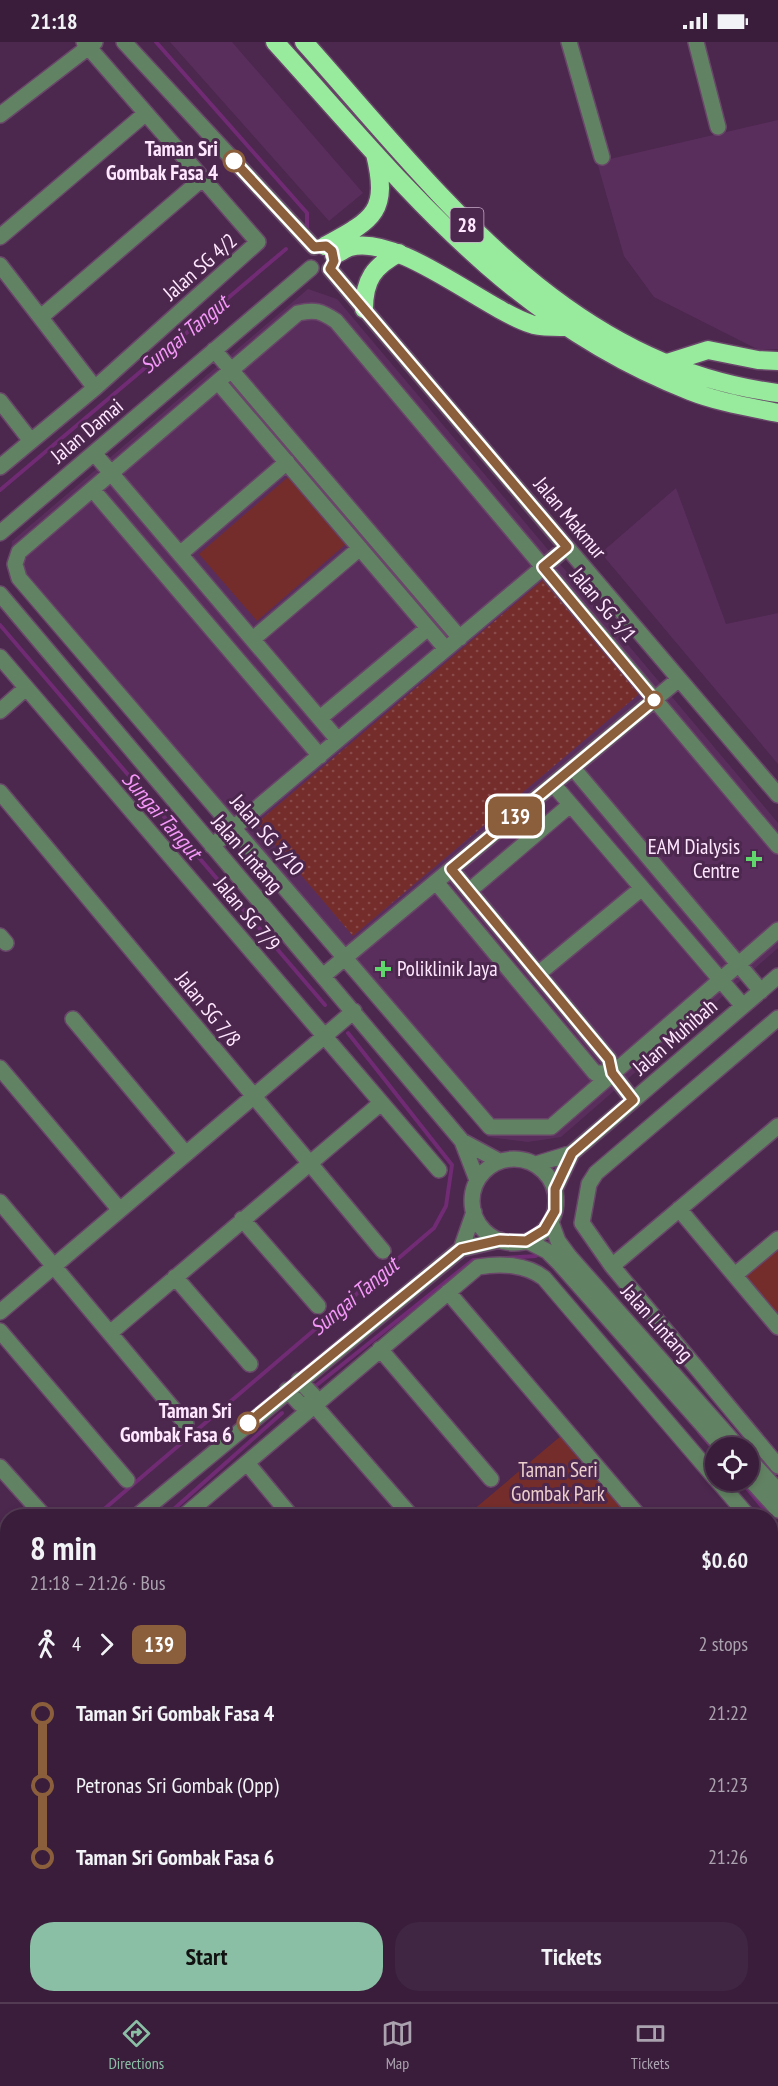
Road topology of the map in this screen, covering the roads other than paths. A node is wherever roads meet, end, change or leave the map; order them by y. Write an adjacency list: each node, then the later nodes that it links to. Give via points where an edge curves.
1 (124, 42): 14 (street)
2 (275, 42): 10 (highway, 28)
3 (569, 42): 11 (street)
4 (696, 42): 9 (street)
5 (305, 43): 22 (highway, 28, via 449,207 502,258 605,333)
6 (89, 44): 7 (street, Jalan SG 4/2); 8 (street)
7 (146, 113): 12 (street, Jalan SG 4/2); 13 (street)
8 (0, 115)
9 (718, 128)
10 (374, 151): 14 (highway, via 381,200 368,219); 19 (highway, 28, via 464,246)
11 (602, 157)
12 (202, 179): 18 (street); 25 (street, Jalan SG 4/2, via 257,239 257,244)
13 (0, 237)
14 (326, 254): 15 (highway, via 368,247); 17 (street, Jalan Makmur); 20 (street, Jalan Damai, via 318,272 311,268)
15 (399, 254): 17 (highway, via 377,267 367,280); 19 (highway, via 428,267 499,312 533,326)
16 (0, 265): 18 (street)
17 (364, 309): 38 (street, Jalan Makmur)
18 (40, 317): 25 (street)
19 (563, 327): 28 (highway, 28, via 618,359 692,392)
20 (214, 350): 23 (street); 30 (street, Jalan Damai)
21 (778, 361): 22 (highway, via 708,350)
22 (667, 363): 26 (highway, 28)
23 (231, 370): 24 (street); 35 (street); 41 (street, Jalan SG 3/1, via 298,313 322,312 336,321)
24 (218, 382): 31 (street); 33 (street)
25 (95, 388): 29 (street, Jalan SG 4/2)
26 (778, 393)
27 (0, 400): 29 (street)
28 (778, 413)
29 (31, 441): 32 (street, Jalan SG 4/2)
30 (94, 453): 33 (street); 37 (street, Jalan Damai)
31 (287, 462): 36 (street); 40 (street)
32 (0, 467)
33 (112, 474): 34 (street); 40 (street)
34 (93, 490): 45 (street); 62 (street, Jalan SG 3/10, via 19,552 19,578)
35 (350, 510): 36 (street); 46 (street)
36 (337, 521): 39 (street)
37 (0, 533)
38 (567, 547): 41 (street); 50 (street, Jalan Makmur)
39 (360, 548): 44 (street); 47 (street)
40 (180, 554): 43 (street)
41 (543, 567): 46 (street); 52 (street, Jalan SG 3/1)
42 (0, 594): 63 (street, Jalan Lintang)
43 (231, 614): 45 (street); 47 (street)
44 (428, 628): 48 (street); 54 (street)
45 (212, 630): 56 (street)
46 (460, 638): 48 (street)
47 (253, 639): 54 (street)
48 (446, 649): 55 (street)
49 (0, 657): 51 (street, Jalan SG 7/9)
50 (679, 679): 52 (street); 60 (street, Jalan Makmur)
51 (26, 688): 53 (street); 81 (street, Jalan SG 7/9)
52 (654, 700): 57 (street); 64 (street, Jalan SG 3/1)
53 (0, 711)
54 (320, 718): 55 (street)
55 (338, 740): 56 (street)
56 (320, 756): 62 (street)
57 (573, 768): 58 (street); 71 (street)
58 (553, 784): 61 (street); 65 (street)
59 (0, 792): 84 (street, Jalan SG 7/8)
60 (778, 795)
61 (570, 804): 67 (street); 68 (street)
62 (234, 828): 63 (street); 70 (street, Jalan SG 3/10)
63 (212, 846): 73 (street, Jalan Lintang)
64 (778, 846)
65 (451, 869): 66 (street); 68 (street)
66 (435, 882): 70 (street); 83 (street, via 595,1073)
67 (642, 888): 72 (street); 75 (street)
68 (469, 891): 72 (street)
69 (778, 930): 71 (street)
70 (345, 958): 73 (street); 83 (street, Jalan SG 3/10, via 490,1127 551,1127)
71 (738, 964): 75 (street); 76 (street)
72 (538, 974): 83 (street, via 609,1059)
73 (323, 976): 78 (street, Jalan Lintang)
74 (778, 976): 76 (street, Jalan Muhibah)
75 (721, 979): 77 (street); 83 (street)
76 (761, 990): 77 (street, Jalan Muhibah)
77 (743, 1006): 85 (street, Jalan Muhibah)
78 (354, 1011): 81 (street); 88 (street, Jalan Lintang)
79 (778, 1018): 109 (street, via 596,1173 582,1223)
80 (73, 1019): 90 (street)
81 (323, 1037): 84 (street); 86 (street, Jalan SG 7/9)
82 (0, 1068): 98 (street)
83 (612, 1073): 85 (street)
84 (252, 1095): 90 (street); 92 (street, Jalan SG 7/8)
85 (633, 1100): 89 (street, Jalan Muhibah)
86 (381, 1103): 92 (street); 94 (street, Jalan SG 7/9)
87 (778, 1126): 99 (street)
88 (462, 1141): 91 (street, Jalan Lintang); 95 (street, Jalan Lintang)
89 (572, 1153): 93 (street, Jalan Muhibah); 96 (street, Jalan Muhibah)
90 (186, 1154): 98 (street)
91 (499, 1161): 93 (street, via 518,1159); 95 (street)
92 (309, 1163): 101 (street); 107 (street, Jalan SG 7/8)
93 (536, 1164): 96 (street)
94 (439, 1170)
95 (477, 1180): 100 (street, via 473,1190)
96 (555, 1189): 102 (street)
97 (0, 1202): 108 (street)
98 (119, 1209): 108 (street)
99 (679, 1209): 109 (street); 110 (street)
100 (474, 1212): 104 (street, via 483,1229); 106 (street)
101 (242, 1219): 111 (street); 113 (street)
102 (551, 1222): 105 (street); 125 (street, Jalan Lintang, via 569,1256)
103 (778, 1239): 110 (street)
104 (500, 1240): 105 (street); 106 (street)
105 (526, 1241): 124 (street, Jalan Lintang, via 547,1251 560,1264)
106 (461, 1249): 120 (street)
107 (383, 1251)
108 (53, 1265): 114 (street); 117 (street)
109 (612, 1266): 127 (street)
110 (735, 1275): 115 (street)
111 (175, 1277): 117 (street); 119 (street)
112 (448, 1292): 118 (street); 129 (street, via 478,1268 518,1266 533,1270 544,1278); 141 (street)
113 (318, 1306)
114 (0, 1312)
115 (778, 1328)
116 (0, 1331): 132 (street)
117 (110, 1333): 123 (street)
118 (381, 1349): 122 (street); 131 (street)
119 (250, 1364)
120 (299, 1380): 121 (street); 122 (street, via 313,1395)
121 (287, 1390): 122 (street, via 300,1404); 137 (street)
122 (315, 1406): 126 (street); 140 (street)
123 (186, 1425)
124 (713, 1437)
125 (729, 1437)
126 (247, 1463): 138 (street); 139 (street)
127 (778, 1466)
128 (0, 1467): 136 (street)
129 (705, 1467)
130 (759, 1470): 135 (street)
131 (491, 1479)
132 (127, 1480)
133 (759, 1489): 143 (street)
134 (725, 1491): 142 (street)
135 (778, 1491)
136 (38, 1509)
137 (144, 1509)
138 (192, 1509)
139 (285, 1509)
140 (405, 1509)
141 (633, 1509)
142 (741, 1509)
143 (777, 1509)

